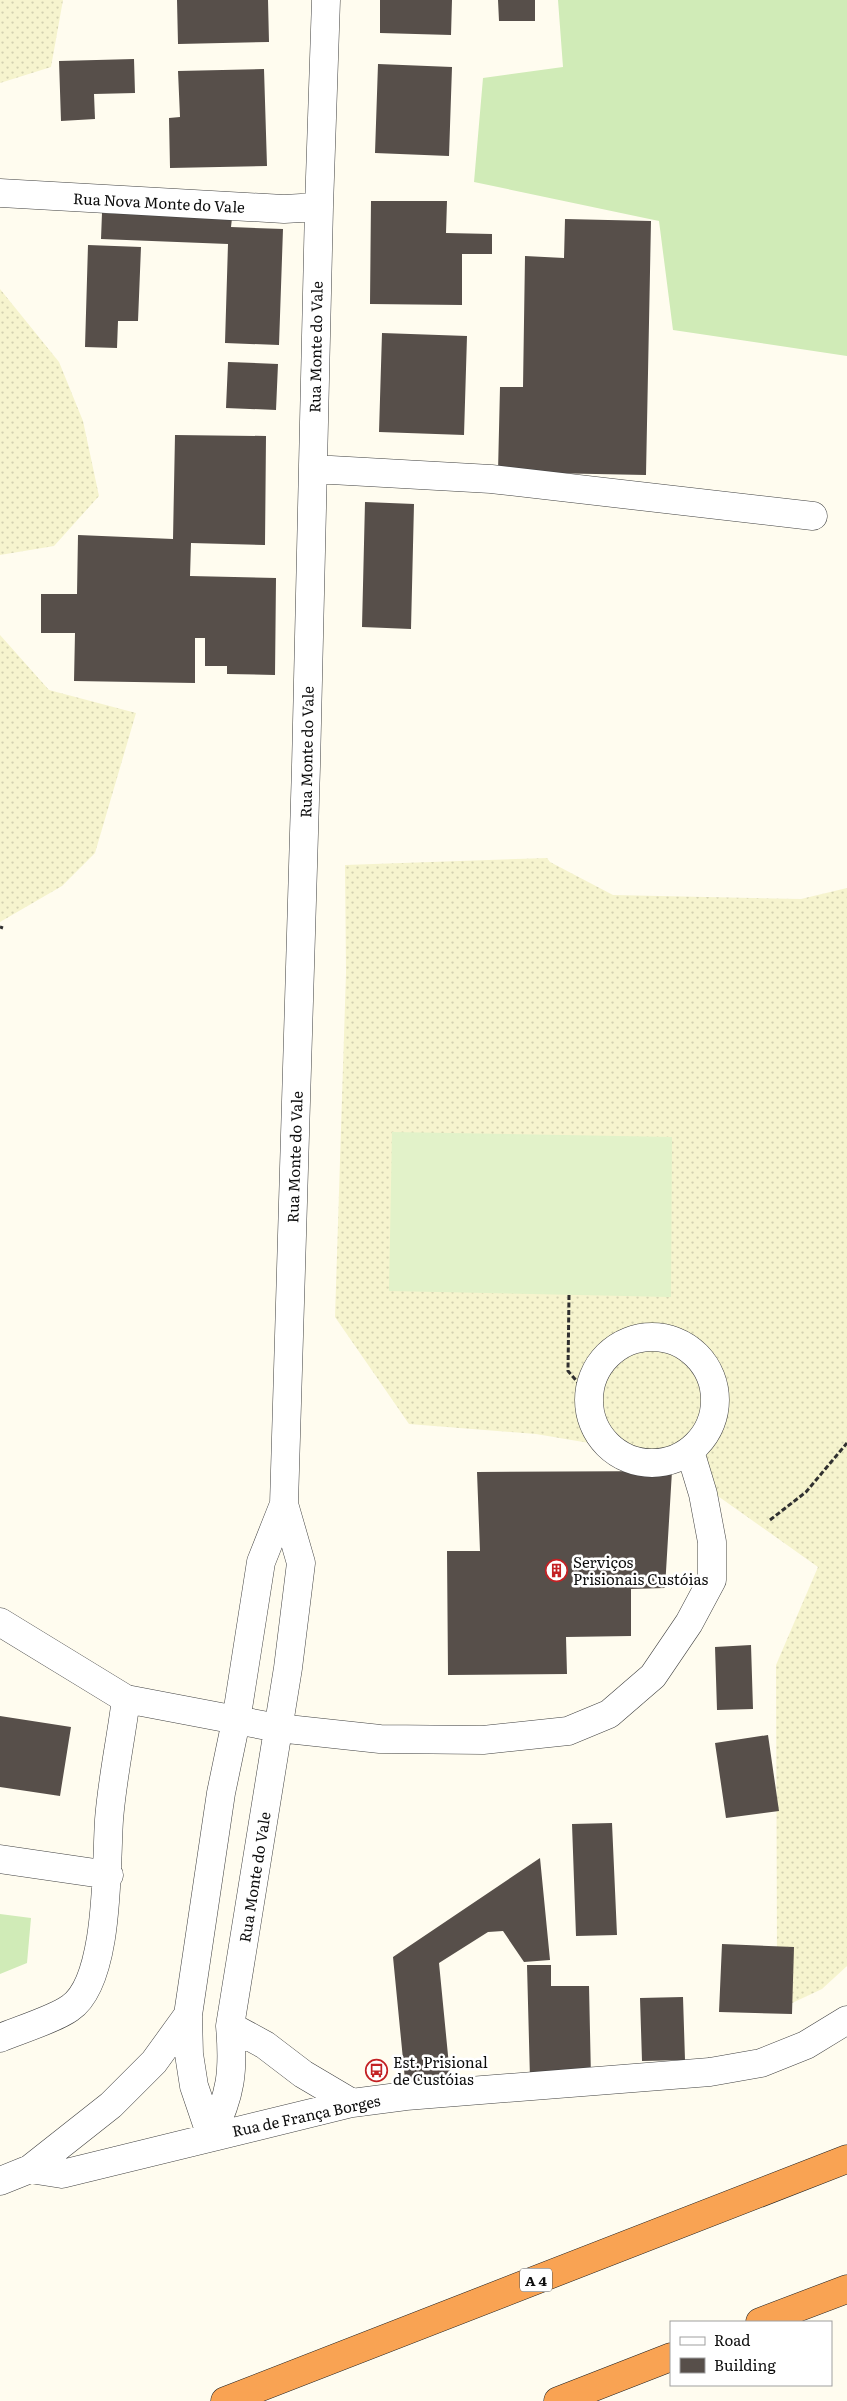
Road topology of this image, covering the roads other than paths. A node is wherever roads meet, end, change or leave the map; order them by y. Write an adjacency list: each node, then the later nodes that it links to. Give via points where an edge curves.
1 (326, 0): 3 (street, Rua Monte do Vale)
2 (0, 193): 3 (street, Rua Nova Monte do Vale, via 284,209)
3 (319, 207): 4 (street, Rua Monte do Vale)
4 (313, 469): 5 (street, via 491,479); 7 (street, Rua Monte do Vale)
5 (812, 516)
6 (690, 1451): 6 (street, via 671,1461 650,1464 630,1460 611,1450 597,1434 589,1414 588,1394 594,1373 605,1356 622,1344 642,1337 663,1338 683,1345 699,1358 711,1376 715,1396 713,1417 705,1436); 11 (street, via 703,1494 712,1542 712,1580 689,1623 653,1676 609,1714 568,1731 483,1740 380,1739)
7 (284, 1504): 10 (street, Rua Monte do Vale, via 261,1562); 11 (street, Rua Monte do Vale, via 301,1563)
8 (0, 1622): 9 (street)
9 (126, 1699): 10 (street); 13 (street, via 109,1819)
10 (236, 1721): 11 (street); 14 (street, Rua Monte do Vale, via 221,1793)
11 (278, 1728): 16 (street, Rua Monte do Vale)
12 (0, 1859): 13 (street)
13 (109, 1875): 17 (street, via 96,1966 80,1998 70,2008)
14 (188, 2015): 19 (street, Rua Monte do Vale, via 194,2086); 21 (street, Rua Monte do Vale, via 154,2062 111,2106)
15 (847, 2020): 18 (street, Rua de França Borges, via 786,2054 761,2063 710,2072 414,2095)
16 (230, 2026): 18 (street, via 265,2045 303,2074); 19 (street, Rua Monte do Vale, via 232,2076 223,2112)
17 (0, 2038)
18 (352, 2103): 19 (street, Rua de França Borges)
19 (211, 2136): 21 (street, Rua de França Borges, via 62,2174)
20 (847, 2160): 26 (highway, A 4)
21 (30, 2169): 22 (street)
22 (0, 2181)
23 (847, 2288): 24 (highway)
24 (763, 2321)
25 (670, 2357): 27 (highway)
26 (225, 2401)
27 (558, 2401)

